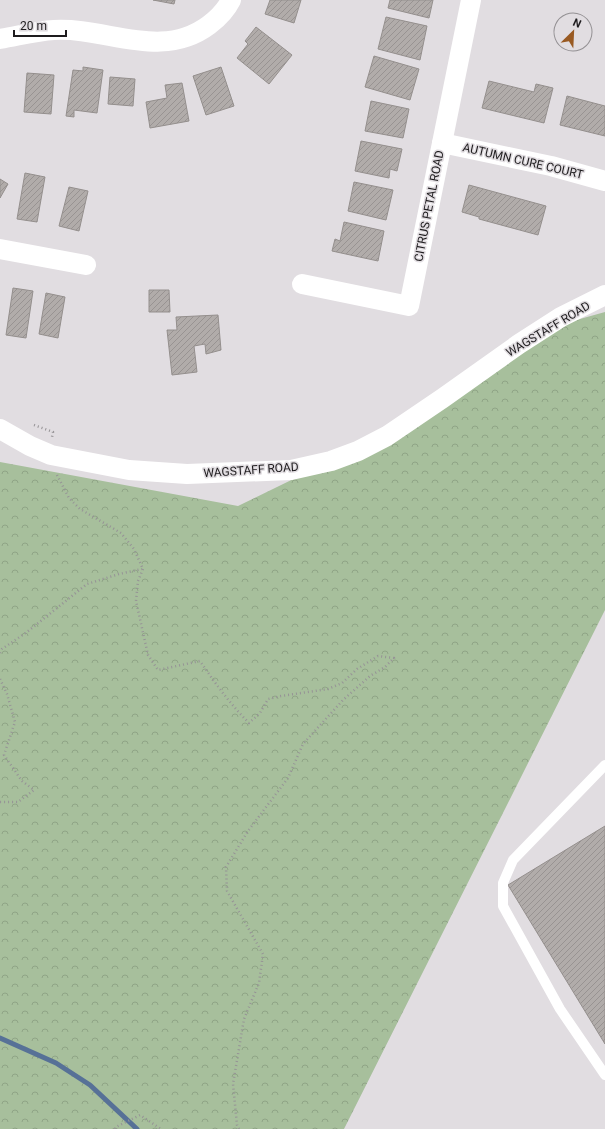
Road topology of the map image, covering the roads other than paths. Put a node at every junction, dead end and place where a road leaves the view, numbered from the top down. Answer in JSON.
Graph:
{"nodes":[{"id":1,"x":231,"y":0,"type":"edge"},
{"id":2,"x":471,"y":0,"type":"edge"},
{"id":3,"x":0,"y":39,"type":"edge"},
{"id":4,"x":442,"y":143,"type":"junction"},
{"id":5,"x":605,"y":181,"type":"edge"},
{"id":6,"x":0,"y":249,"type":"edge"},
{"id":7,"x":86,"y":265,"type":"dead end"},
{"id":8,"x":302,"y":284,"type":"dead end"},
{"id":9,"x":605,"y":295,"type":"edge"},
{"id":10,"x":0,"y":429,"type":"edge"},
{"id":11,"x":605,"y":765,"type":"edge"},
{"id":12,"x":605,"y":1075,"type":"edge"}],
"edges":[{"from":1,"to":3,"type":"street"},
{"from":2,"to":4,"type":"street","name":"CITRUS PETAL ROAD"},
{"from":4,"to":5,"type":"street","name":"AUTUMN CURE COURT"},
{"from":4,"to":8,"type":"street","name":"CITRUS PETAL ROAD"},
{"from":6,"to":7,"type":"street"},
{"from":9,"to":10,"type":"street","name":"WAGSTAFF ROAD"},
{"from":11,"to":12,"type":"lane"}]}
